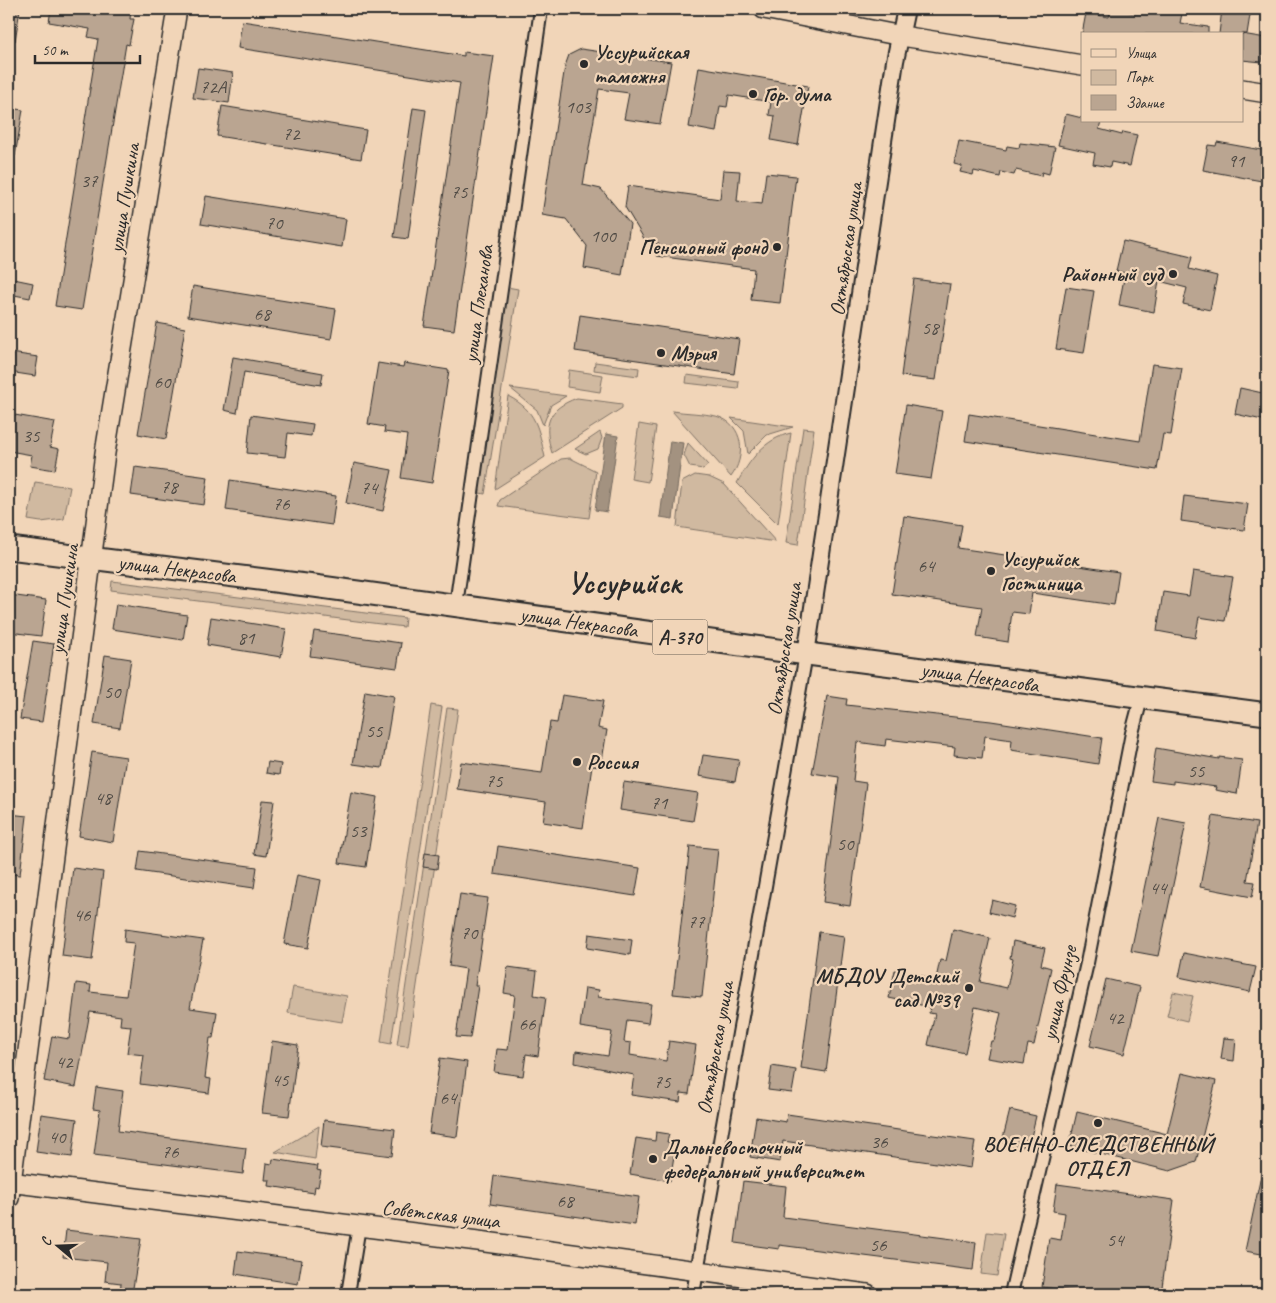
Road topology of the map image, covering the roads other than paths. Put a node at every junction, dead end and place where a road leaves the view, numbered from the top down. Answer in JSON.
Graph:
{"nodes":[{"id":1,"x":177,"y":9,"type":"edge"},
{"id":2,"x":541,"y":9,"type":"edge"},
{"id":3,"x":764,"y":9,"type":"edge"},
{"id":4,"x":906,"y":9,"type":"edge"},
{"id":5,"x":902,"y":36,"type":"junction"},
{"id":6,"x":1081,"y":64,"type":"edge"},
{"id":7,"x":1244,"y":89,"type":"edge"},
{"id":8,"x":1267,"y":93,"type":"edge"},
{"id":9,"x":9,"y":548,"type":"edge"},
{"id":10,"x":92,"y":558,"type":"junction"},
{"id":11,"x":456,"y":605,"type":"junction"},
{"id":12,"x":806,"y":654,"type":"junction"},
{"id":13,"x":1141,"y":699,"type":"junction"},
{"id":14,"x":1267,"y":714,"type":"edge"},
{"id":15,"x":10,"y":1187,"type":"edge"},
{"id":16,"x":359,"y":1226,"type":"junction"},
{"id":17,"x":697,"y":1271,"type":"junction"},
{"id":18,"x":348,"y":1294,"type":"edge"},
{"id":19,"x":693,"y":1294,"type":"edge"},
{"id":20,"x":867,"y":1294,"type":"edge"},
{"id":21,"x":1011,"y":1294,"type":"edge"}],
"edges":[{"from":1,"to":10,"type":"main road","name":"улица Пушкина"},
{"from":2,"to":11,"type":"street","name":"улица Плеханова"},
{"from":3,"to":5,"type":"main road"},
{"from":4,"to":5,"type":"street","name":"Октябрьская улица"},
{"from":5,"to":6,"type":"main road"},
{"from":5,"to":12,"type":"street","name":"Октябрьская улица"},
{"from":7,"to":8,"type":"main road"},
{"from":9,"to":10,"type":"main road","name":"улица Некрасова","number":"А-370"},
{"from":10,"to":11,"type":"main road","name":"улица Некрасова","number":"А-370"},
{"from":10,"to":15,"type":"main road","name":"улица Пушкина"},
{"from":11,"to":12,"type":"main road","name":"улица Некрасова","number":"А-370"},
{"from":12,"to":13,"type":"main road","name":"улица Некрасова","number":"А-370"},
{"from":12,"to":17,"type":"street","name":"Октябрьская улица"},
{"from":13,"to":14,"type":"main road","name":"улица Некрасова","number":"А-370"},
{"from":13,"to":21,"type":"street","name":"улица Фрунзе"},
{"from":15,"to":16,"type":"main road","name":"Советская улица"},
{"from":16,"to":17,"type":"main road","name":"Советская улица"},
{"from":16,"to":18,"type":"street"},
{"from":17,"to":19,"type":"street","name":"Октябрьская улица"},
{"from":17,"to":20,"type":"main road","name":"Советская улица"}]}
